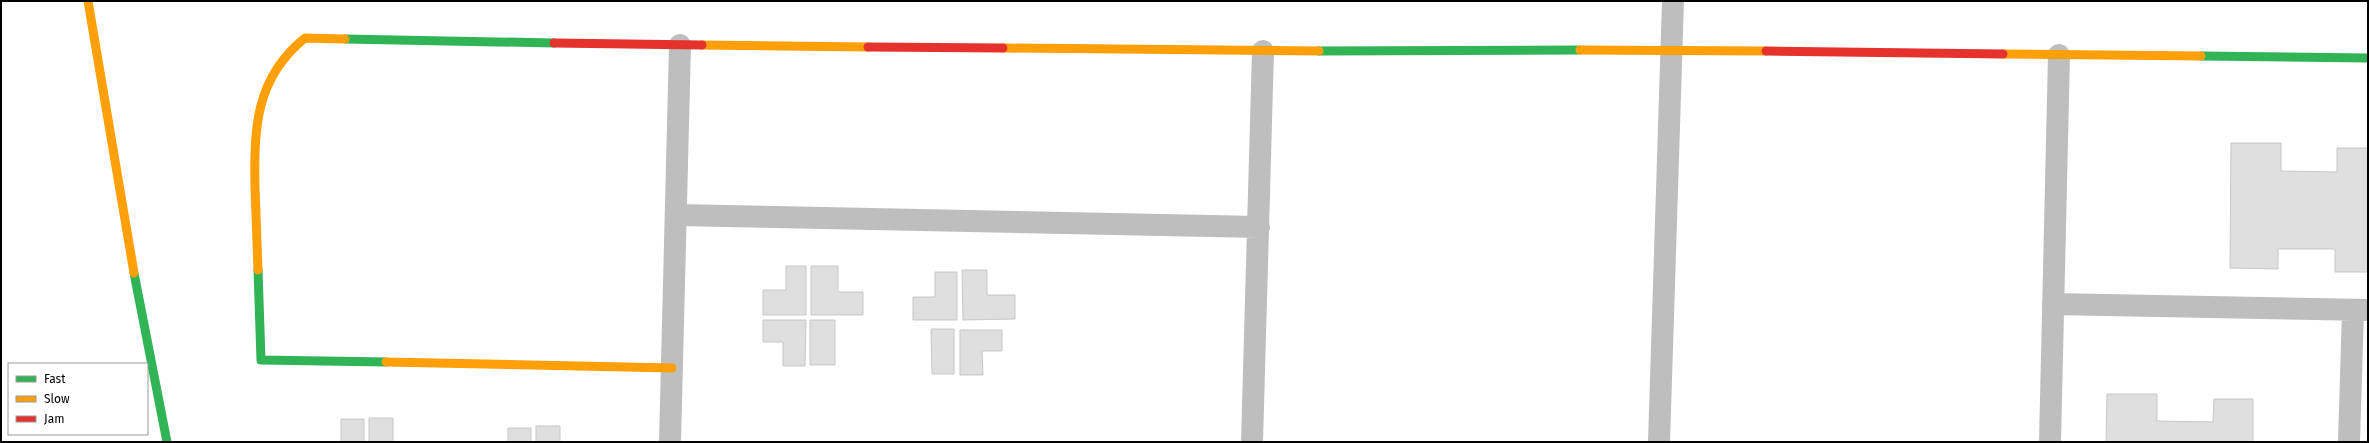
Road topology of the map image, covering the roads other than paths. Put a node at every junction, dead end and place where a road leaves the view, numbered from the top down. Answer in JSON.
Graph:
{"nodes":[{"id":1,"x":88,"y":1,"type":"edge"},
{"id":2,"x":1673,"y":1,"type":"edge"},
{"id":3,"x":680,"y":46,"type":"junction"},
{"id":4,"x":1672,"y":50,"type":"junction"},
{"id":5,"x":1263,"y":51,"type":"junction"},
{"id":6,"x":2059,"y":55,"type":"junction"},
{"id":7,"x":2368,"y":58,"type":"edge"},
{"id":8,"x":676,"y":215,"type":"junction"},
{"id":9,"x":1259,"y":227,"type":"junction"},
{"id":10,"x":2053,"y":304,"type":"junction"},
{"id":11,"x":2360,"y":310,"type":"edge"},
{"id":12,"x":672,"y":368,"type":"junction"},
{"id":13,"x":167,"y":442,"type":"edge"},
{"id":14,"x":670,"y":442,"type":"edge"},
{"id":15,"x":1252,"y":442,"type":"edge"},
{"id":16,"x":1659,"y":442,"type":"edge"},
{"id":17,"x":2050,"y":442,"type":"edge"},
{"id":18,"x":2349,"y":442,"type":"edge"}],
"edges":[{"from":1,"to":13,"type":"street"},
{"from":2,"to":4,"type":"street"},
{"from":3,"to":5,"type":"street"},
{"from":3,"to":8,"type":"street"},
{"from":3,"to":12,"type":"street"},
{"from":4,"to":5,"type":"street"},
{"from":4,"to":6,"type":"street"},
{"from":4,"to":16,"type":"street"},
{"from":5,"to":9,"type":"street"},
{"from":6,"to":7,"type":"street"},
{"from":6,"to":10,"type":"street"},
{"from":8,"to":9,"type":"street"},
{"from":8,"to":12,"type":"street"},
{"from":9,"to":15,"type":"street"},
{"from":10,"to":11,"type":"street"},
{"from":10,"to":17,"type":"street"},
{"from":11,"to":18,"type":"street"},
{"from":12,"to":14,"type":"street"}]}
